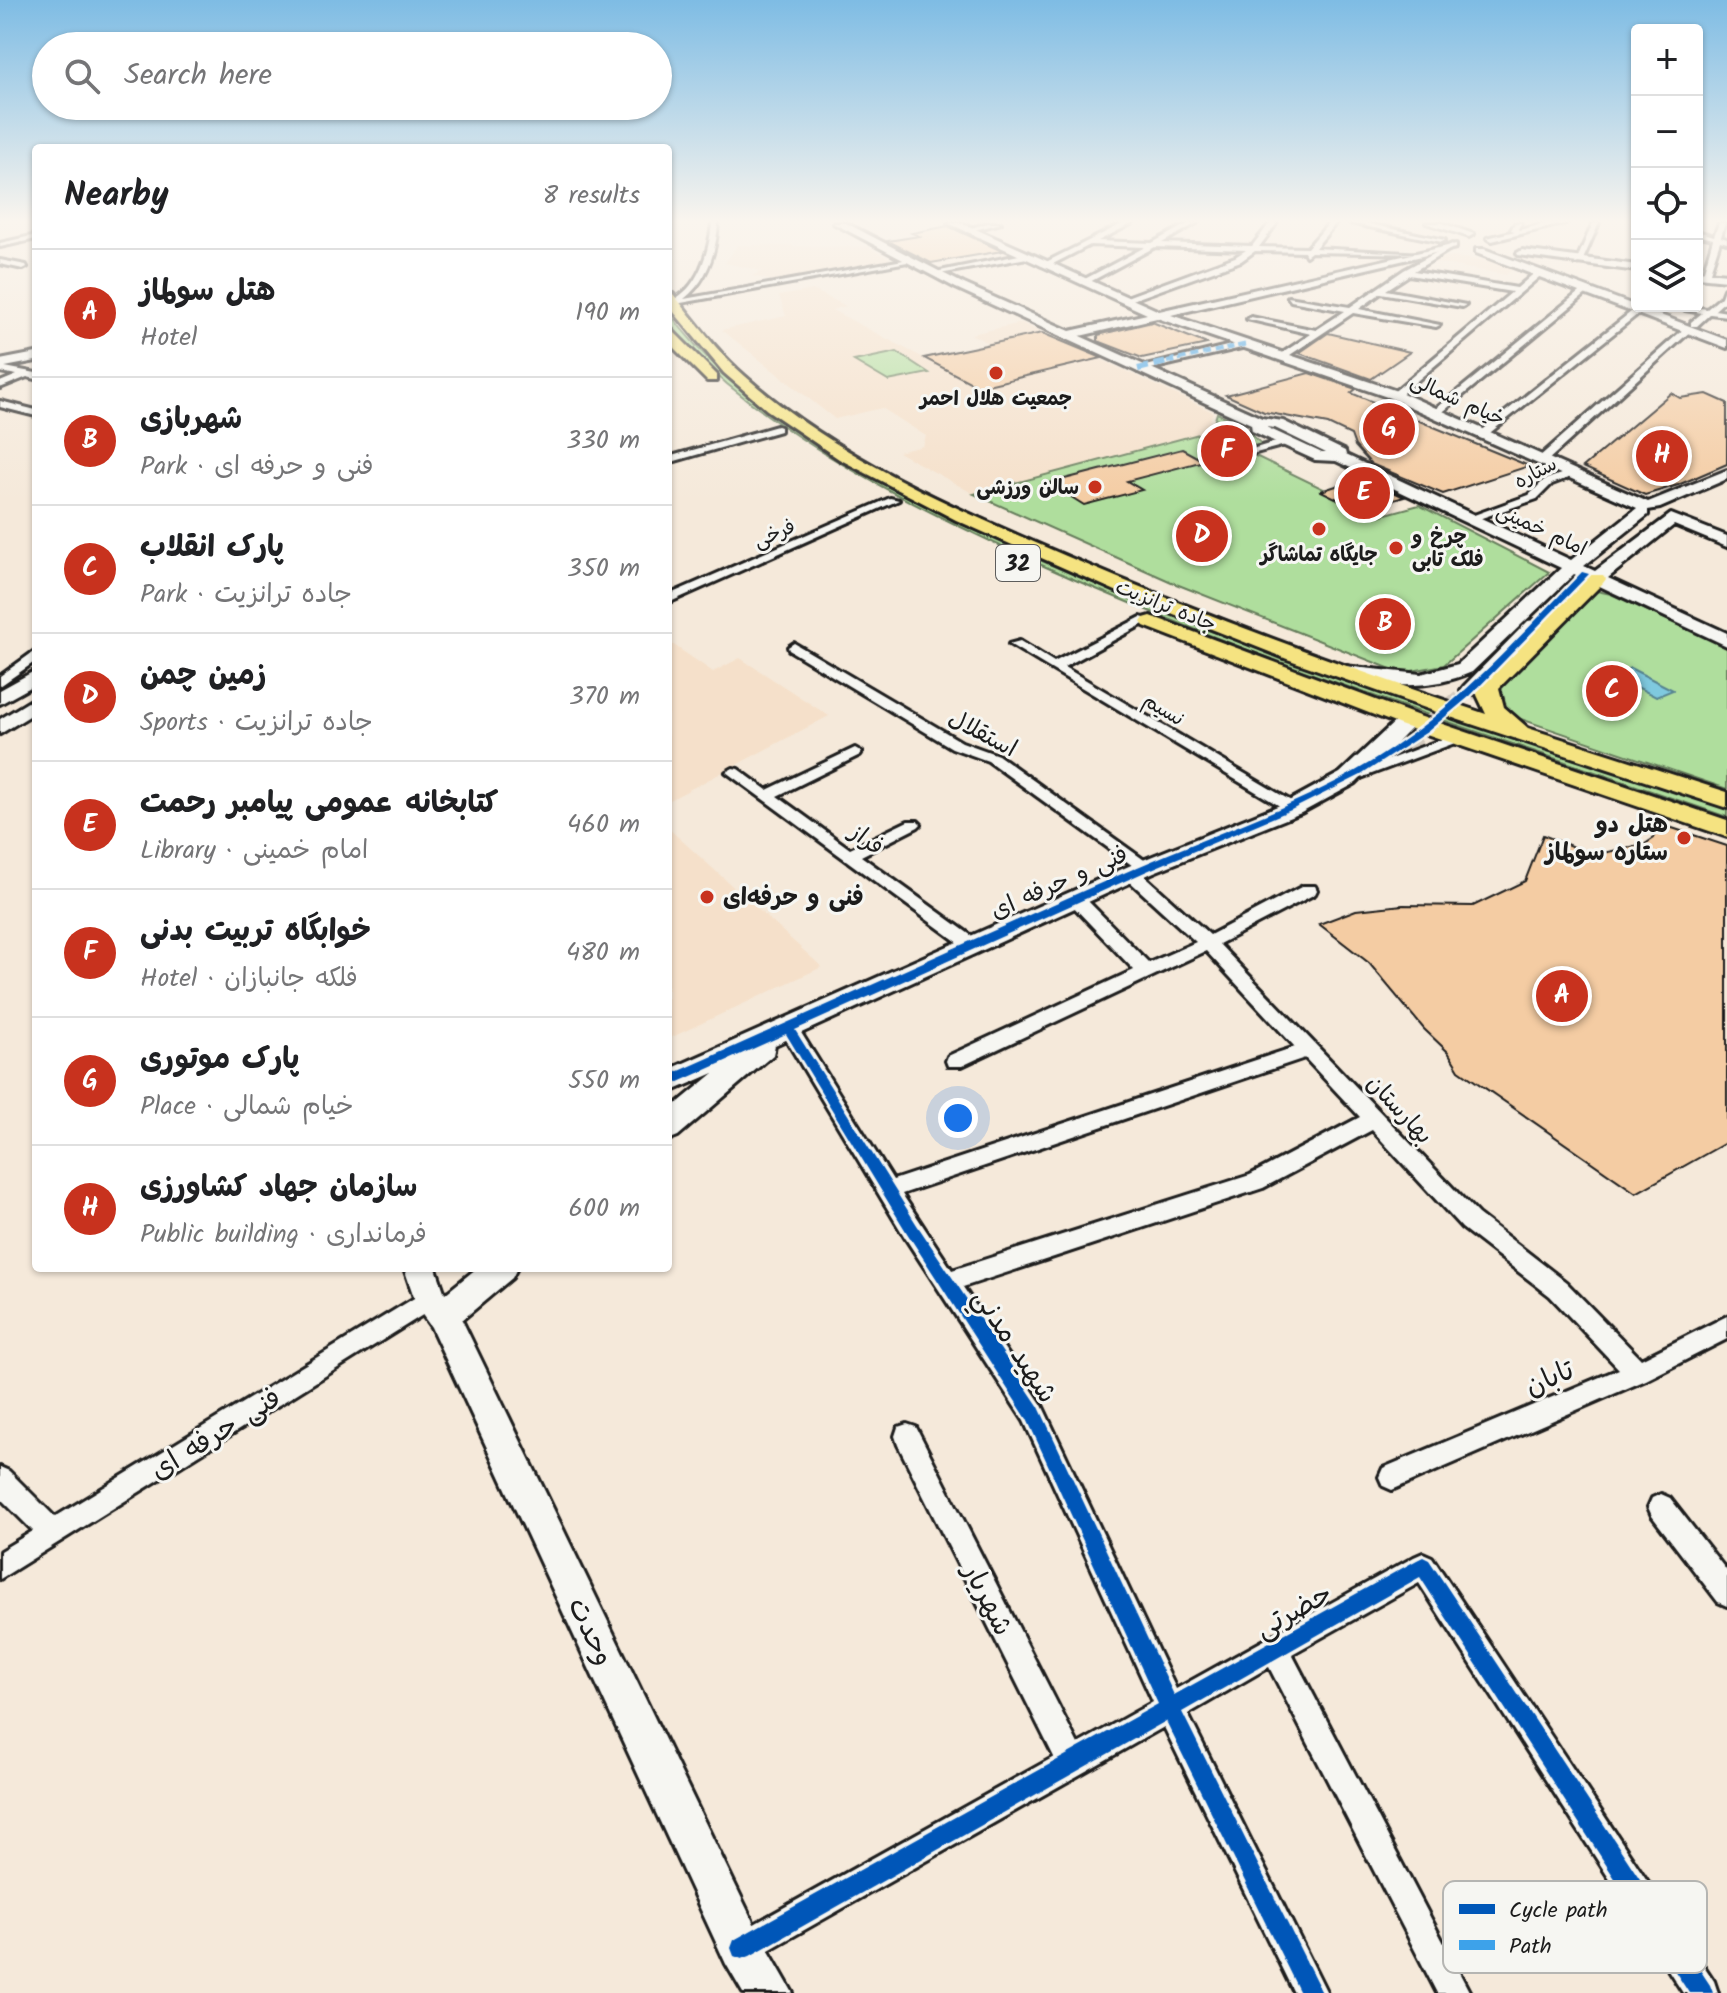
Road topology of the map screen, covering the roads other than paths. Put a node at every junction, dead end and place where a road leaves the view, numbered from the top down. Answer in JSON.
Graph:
{"nodes":[{"id":1,"x":684,"y":316,"type":"edge"},
{"id":2,"x":1024,"y":316,"type":"edge"},
{"id":3,"x":1155,"y":316,"type":"edge"},
{"id":4,"x":1162,"y":316,"type":"edge"},
{"id":5,"x":1343,"y":316,"type":"edge"},
{"id":6,"x":1386,"y":316,"type":"edge"},
{"id":7,"x":1488,"y":316,"type":"edge"},
{"id":8,"x":1555,"y":316,"type":"edge"},
{"id":9,"x":1629,"y":316,"type":"edge"},
{"id":10,"x":1667,"y":316,"type":"edge"},
{"id":11,"x":1703,"y":316,"type":"edge"},
{"id":12,"x":1251,"y":319,"type":"dead end"},
{"id":13,"x":1436,"y":325,"type":"dead end"},
{"id":14,"x":1692,"y":326,"type":"junction"},
{"id":15,"x":1318,"y":333,"type":"junction"},
{"id":16,"x":1066,"y":336,"type":"junction"},
{"id":17,"x":1727,"y":336,"type":"edge"},
{"id":18,"x":672,"y":339,"type":"edge"},
{"id":19,"x":1247,"y":344,"type":"junction"},
{"id":20,"x":1727,"y":344,"type":"edge"},
{"id":21,"x":1284,"y":356,"type":"junction"},
{"id":22,"x":32,"y":358,"type":"edge"},
{"id":23,"x":0,"y":366,"type":"edge"},
{"id":24,"x":1138,"y":369,"type":"junction"},
{"id":25,"x":32,"y":375,"type":"edge"},
{"id":26,"x":0,"y":385,"type":"edge"},
{"id":27,"x":1395,"y":395,"type":"junction"},
{"id":28,"x":0,"y":404,"type":"edge"},
{"id":29,"x":32,"y":412,"type":"edge"},
{"id":30,"x":1436,"y":413,"type":"junction"},
{"id":31,"x":1259,"y":422,"type":"junction"},
{"id":32,"x":777,"y":429,"type":"junction"},
{"id":33,"x":1483,"y":434,"type":"junction"},
{"id":34,"x":1286,"y":442,"type":"junction"},
{"id":35,"x":1338,"y":457,"type":"junction"},
{"id":36,"x":1226,"y":458,"type":"dead end"},
{"id":37,"x":672,"y":459,"type":"edge"},
{"id":38,"x":1542,"y":460,"type":"junction"},
{"id":39,"x":1572,"y":473,"type":"junction"},
{"id":40,"x":1727,"y":474,"type":"edge"},
{"id":41,"x":1703,"y":485,"type":"junction"},
{"id":42,"x":1727,"y":493,"type":"edge"},
{"id":43,"x":894,"y":500,"type":"junction"},
{"id":44,"x":1647,"y":508,"type":"junction"},
{"id":45,"x":1678,"y":516,"type":"junction"},
{"id":46,"x":1469,"y":519,"type":"junction"},
{"id":47,"x":1724,"y":538,"type":"edge"},
{"id":48,"x":1034,"y":571,"type":"dead end"},
{"id":49,"x":1584,"y":573,"type":"junction"},
{"id":50,"x":672,"y":597,"type":"edge"},
{"id":51,"x":1117,"y":607,"type":"dead end"},
{"id":52,"x":1145,"y":620,"type":"junction"},
{"id":53,"x":1727,"y":640,"type":"edge"},
{"id":54,"x":1015,"y":644,"type":"dead end"},
{"id":55,"x":794,"y":647,"type":"dead end"},
{"id":56,"x":32,"y":658,"type":"edge"},
{"id":57,"x":1054,"y":667,"type":"junction"},
{"id":58,"x":1343,"y":672,"type":"junction"},
{"id":59,"x":32,"y":678,"type":"edge"},
{"id":60,"x":3,"y":690,"type":"edge"},
{"id":61,"x":1471,"y":690,"type":"tunnel mouth"},
{"id":62,"x":32,"y":706,"type":"edge"},
{"id":63,"x":1408,"y":720,"type":"junction"},
{"id":64,"x":0,"y":728,"type":"edge"},
{"id":65,"x":1458,"y":737,"type":"junction"},
{"id":66,"x":1548,"y":742,"type":"junction"},
{"id":67,"x":855,"y":752,"type":"dead end"},
{"id":68,"x":733,"y":772,"type":"dead end"},
{"id":69,"x":1348,"y":778,"type":"junction"},
{"id":70,"x":766,"y":796,"type":"junction"},
{"id":71,"x":1727,"y":800,"type":"edge"},
{"id":72,"x":1293,"y":808,"type":"junction"},
{"id":73,"x":913,"y":824,"type":"dead end"},
{"id":74,"x":1727,"y":829,"type":"edge"},
{"id":75,"x":849,"y":856,"type":"junction"},
{"id":76,"x":1139,"y":870,"type":"junction"},
{"id":77,"x":1309,"y":890,"type":"dead end"},
{"id":78,"x":1076,"y":899,"type":"junction"},
{"id":79,"x":1208,"y":943,"type":"junction"},
{"id":80,"x":973,"y":945,"type":"junction"},
{"id":81,"x":1147,"y":972,"type":"junction"},
{"id":82,"x":788,"y":1028,"type":"junction"},
{"id":83,"x":1308,"y":1050,"type":"junction"},
{"id":84,"x":955,"y":1061,"type":"dead end"},
{"id":85,"x":672,"y":1080,"type":"edge"},
{"id":86,"x":1374,"y":1119,"type":"junction"},
{"id":87,"x":672,"y":1125,"type":"edge"},
{"id":88,"x":888,"y":1190,"type":"junction"},
{"id":89,"x":491,"y":1272,"type":"edge"},
{"id":90,"x":947,"y":1282,"type":"junction"},
{"id":91,"x":431,"y":1295,"type":"edge"},
{"id":92,"x":1727,"y":1327,"type":"edge"},
{"id":93,"x":1638,"y":1372,"type":"junction"},
{"id":94,"x":907,"y":1436,"type":"dead end"},
{"id":95,"x":1392,"y":1477,"type":"dead end"},
{"id":96,"x":0,"y":1480,"type":"edge"},
{"id":97,"x":1661,"y":1507,"type":"dead end"},
{"id":98,"x":53,"y":1533,"type":"junction"},
{"id":99,"x":0,"y":1566,"type":"edge"},
{"id":100,"x":1727,"y":1593,"type":"edge"},
{"id":101,"x":1274,"y":1648,"type":"junction"},
{"id":102,"x":1169,"y":1706,"type":"junction"},
{"id":103,"x":1071,"y":1761,"type":"junction"},
{"id":104,"x":1629,"y":1881,"type":"edge"},
{"id":105,"x":742,"y":1948,"type":"junction"},
{"id":106,"x":1443,"y":1972,"type":"edge"},
{"id":107,"x":1444,"y":1973,"type":"edge"},
{"id":108,"x":1689,"y":1973,"type":"edge"},
{"id":109,"x":769,"y":1993,"type":"edge"},
{"id":110,"x":1311,"y":1993,"type":"edge"},
{"id":111,"x":1454,"y":1993,"type":"edge"},
{"id":112,"x":1702,"y":1993,"type":"edge"}],
"edges":[{"from":1,"to":58,"type":"main road","name":"جاده ترانزیت","number":"32"},
{"from":2,"to":16,"type":"street"},
{"from":3,"to":16,"type":"street"},
{"from":4,"to":19,"type":"street","name":"خیام شمالی"},
{"from":5,"to":15,"type":"street"},
{"from":6,"to":13,"type":"street"},
{"from":7,"to":27,"type":"street"},
{"from":8,"to":30,"type":"street"},
{"from":9,"to":33,"type":"street"},
{"from":10,"to":14,"type":"street"},
{"from":11,"to":14,"type":"street"},
{"from":12,"to":15,"type":"street"},
{"from":14,"to":17,"type":"street"},
{"from":14,"to":20,"type":"street"},
{"from":14,"to":38,"type":"street"},
{"from":15,"to":21,"type":"street"},
{"from":16,"to":24,"type":"street"},
{"from":18,"to":32,"type":"main road","number":"32"},
{"from":19,"to":21,"type":"street","name":"خیام شمالی"},
{"from":19,"to":24,"type":"street"},
{"from":21,"to":27,"type":"street","name":"خیام شمالی"},
{"from":22,"to":23,"type":"street"},
{"from":23,"to":25,"type":"street"},
{"from":24,"to":31,"type":"street"},
{"from":25,"to":26,"type":"street"},
{"from":27,"to":30,"type":"street","name":"خیام شمالی"},
{"from":28,"to":29,"type":"street"},
{"from":30,"to":33,"type":"street","name":"خیام شمالی"},
{"from":31,"to":34,"type":"street"},
{"from":31,"to":35,"type":"street"},
{"from":32,"to":37,"type":"street"},
{"from":32,"to":43,"type":"main road","number":"32"},
{"from":33,"to":38,"type":"street","name":"خیام شمالی"},
{"from":34,"to":35,"type":"street"},
{"from":34,"to":36,"type":"street"},
{"from":35,"to":46,"type":"street","name":"امام خمینی"},
{"from":38,"to":39,"type":"street","name":"خیام شمالی"},
{"from":39,"to":44,"type":"street","name":"خیام شمالی"},
{"from":39,"to":46,"type":"street","name":"ستاره"},
{"from":40,"to":41,"type":"street"},
{"from":41,"to":42,"type":"street"},
{"from":41,"to":44,"type":"street"},
{"from":43,"to":48,"type":"main road","number":"32"},
{"from":43,"to":50,"type":"street","name":"فرخی"},
{"from":44,"to":45,"type":"street","name":"خیام شمالی"},
{"from":44,"to":49,"type":"street"},
{"from":45,"to":47,"type":"street"},
{"from":45,"to":49,"type":"street"},
{"from":46,"to":49,"type":"street","name":"امام خمینی"},
{"from":49,"to":53,"type":"street","name":"امام خمینی"},
{"from":49,"to":58,"type":"street"},
{"from":49,"to":61,"type":"street"},
{"from":49,"to":66,"type":"main road"},
{"from":51,"to":52,"type":"main road","name":"جاده ترانزیت"},
{"from":52,"to":57,"type":"street"},
{"from":52,"to":63,"type":"main road","name":"جاده ترانزیت"},
{"from":54,"to":57,"type":"street","name":"نسيم"},
{"from":55,"to":76,"type":"street","name":"استقلال"},
{"from":56,"to":60,"type":"street"},
{"from":57,"to":72,"type":"street","name":"نسيم"},
{"from":58,"to":66,"type":"main road","name":"جاده ترانزیت","number":"32"},
{"from":59,"to":60,"type":"street"},
{"from":62,"to":64,"type":"street"},
{"from":63,"to":65,"type":"main road","name":"جاده ترانزیت"},
{"from":63,"to":69,"type":"street"},
{"from":65,"to":69,"type":"street"},
{"from":65,"to":74,"type":"main road","name":"جاده ترانزیت"},
{"from":66,"to":71,"type":"main road","name":"جاده ترانزیت","number":"32"},
{"from":67,"to":70,"type":"street"},
{"from":68,"to":70,"type":"street","name":"فراز"},
{"from":69,"to":72,"type":"street","name":"فنی و حرفه ای"},
{"from":70,"to":75,"type":"street","name":"فراز"},
{"from":72,"to":76,"type":"street","name":"فنی و حرفه ای"},
{"from":73,"to":75,"type":"street"},
{"from":75,"to":80,"type":"street","name":"فراز"},
{"from":76,"to":78,"type":"street","name":"فنی و حرفه ای"},
{"from":76,"to":79,"type":"street","name":"بهارستان"},
{"from":77,"to":79,"type":"street"},
{"from":78,"to":80,"type":"street","name":"فنی و حرفه ای"},
{"from":78,"to":81,"type":"street"},
{"from":79,"to":81,"type":"street"},
{"from":79,"to":83,"type":"street","name":"بهارستان"},
{"from":80,"to":82,"type":"street","name":"فنی و حرفه ای"},
{"from":81,"to":84,"type":"street"},
{"from":82,"to":85,"type":"street"},
{"from":82,"to":87,"type":"street"},
{"from":82,"to":88,"type":"street","name":"شهيد مدني"},
{"from":83,"to":86,"type":"street","name":"بهارستان"},
{"from":83,"to":88,"type":"street"},
{"from":86,"to":90,"type":"street"},
{"from":86,"to":93,"type":"street","name":"بهارستان"},
{"from":88,"to":90,"type":"street","name":"شهيد مدني"},
{"from":89,"to":91,"type":"street","name":"فنی حرفه ای"},
{"from":90,"to":102,"type":"street","name":"شهيد مدني"},
{"from":91,"to":98,"type":"street","name":"فنی حرفه ای"},
{"from":91,"to":105,"type":"street","name":"وحدت"},
{"from":92,"to":93,"type":"street","name":"تابان"},
{"from":93,"to":95,"type":"street","name":"تابان"},
{"from":94,"to":103,"type":"street","name":"شهریار"},
{"from":96,"to":98,"type":"street"},
{"from":97,"to":100,"type":"street"},
{"from":98,"to":99,"type":"street","name":"فنی حرفه ای"},
{"from":101,"to":102,"type":"street","name":"حضرتی"},
{"from":101,"to":104,"type":"street","name":"حضرتی"},
{"from":101,"to":106,"type":"street"},
{"from":102,"to":103,"type":"street","name":"حضرتی"},
{"from":102,"to":110,"type":"street","name":"شهيد مدني"},
{"from":103,"to":105,"type":"street","name":"حضرتی"},
{"from":105,"to":109,"type":"street","name":"وحدت"},
{"from":107,"to":111,"type":"street"},
{"from":108,"to":112,"type":"street","name":"حضرتی"}]}
